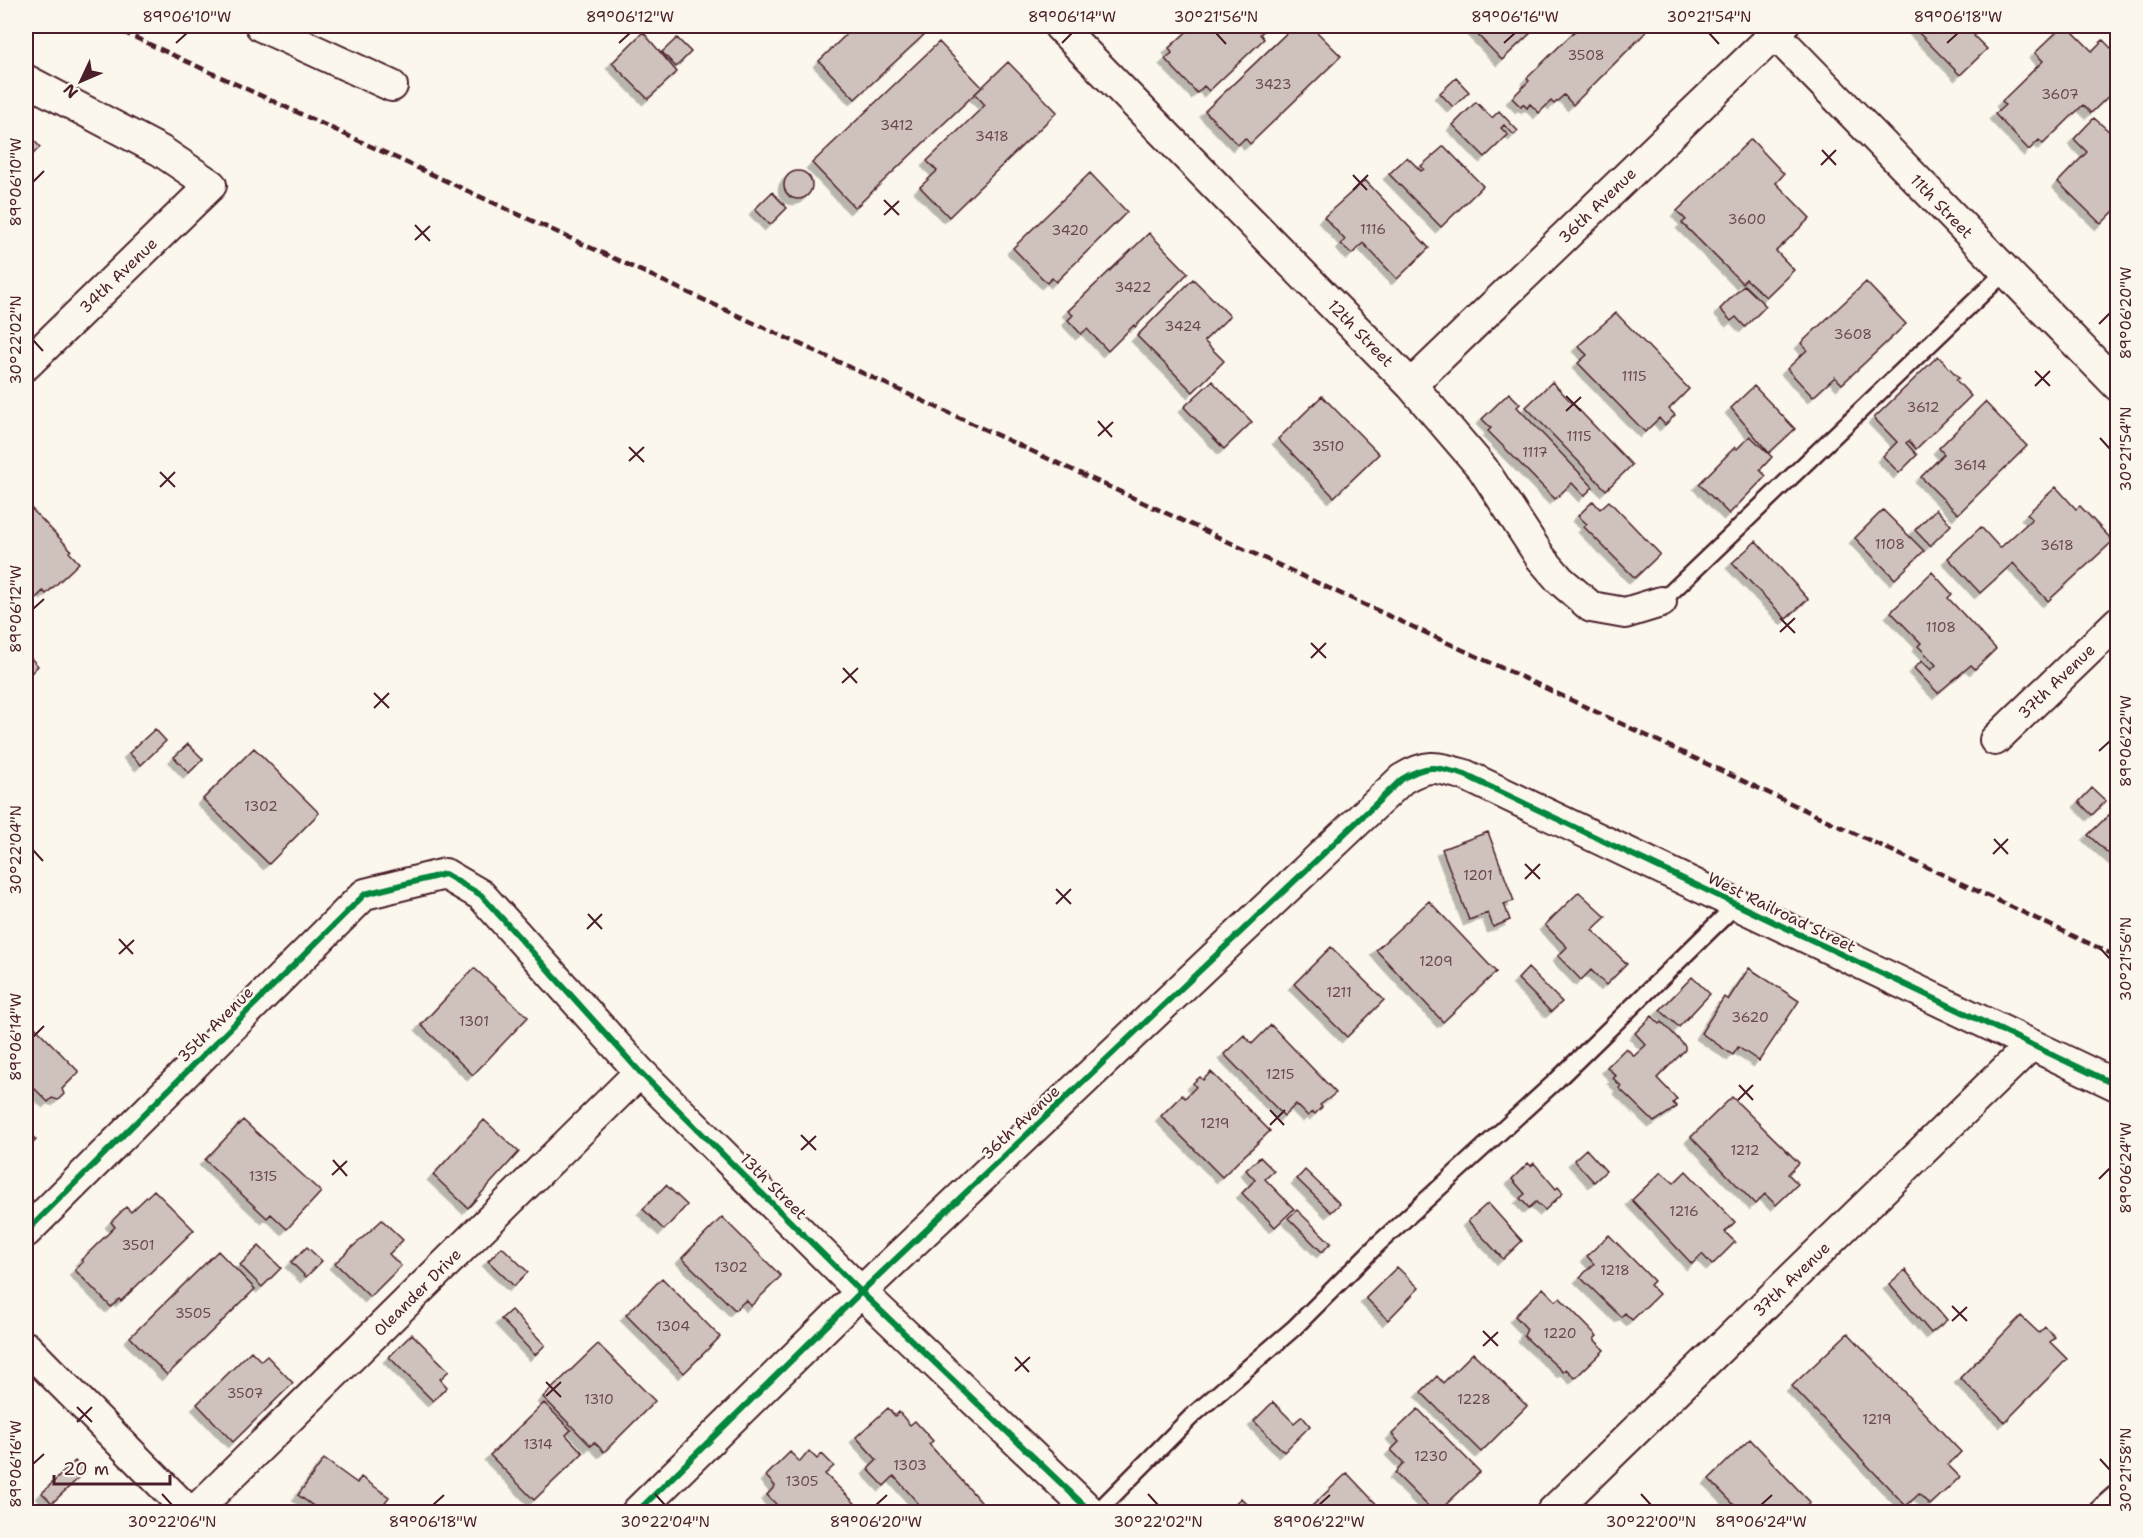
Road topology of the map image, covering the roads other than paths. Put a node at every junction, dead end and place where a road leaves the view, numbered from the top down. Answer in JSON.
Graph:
{"nodes":[{"id":1,"x":261,"y":26,"type":"edge"},
{"id":2,"x":1059,"y":26,"type":"edge"},
{"id":3,"x":1775,"y":28,"type":"edge"},
{"id":4,"x":26,"y":80,"type":"edge"},
{"id":5,"x":392,"y":86,"type":"dead end"},
{"id":6,"x":2006,"y":271,"type":"junction"},
{"id":7,"x":26,"y":365,"type":"edge"},
{"id":8,"x":1411,"y":385,"type":"junction"},
{"id":9,"x":2118,"y":386,"type":"edge"},
{"id":10,"x":1661,"y":602,"type":"joint"},
{"id":11,"x":2118,"y":622,"type":"edge"},
{"id":12,"x":1995,"y":740,"type":"dead end"},
{"id":13,"x":1433,"y":766,"type":"joint"},
{"id":14,"x":445,"y":874,"type":"joint"},
{"id":15,"x":1736,"y":905,"type":"junction"},
{"id":16,"x":2030,"y":1046,"type":"junction"},
{"id":17,"x":640,"y":1072,"type":"junction"},
{"id":18,"x":2118,"y":1086,"type":"edge"},
{"id":19,"x":26,"y":1232,"type":"edge"},
{"id":20,"x":861,"y":1292,"type":"junction"},
{"id":21,"x":26,"y":1347,"type":"edge"},
{"id":22,"x":2118,"y":1503,"type":"edge"},
{"id":23,"x":189,"y":1512,"type":"edge"},
{"id":24,"x":194,"y":1512,"type":"edge"},
{"id":25,"x":637,"y":1512,"type":"edge"},
{"id":26,"x":1091,"y":1512,"type":"edge"},
{"id":27,"x":1097,"y":1512,"type":"edge"},
{"id":28,"x":1552,"y":1512,"type":"edge"},
{"id":29,"x":2108,"y":1512,"type":"edge"}],
"edges":[{"from":1,"to":5,"type":"street"},
{"from":2,"to":8,"type":"street","name":"12th Street"},
{"from":3,"to":6,"type":"street","name":"11th Street"},
{"from":3,"to":8,"type":"street","name":"36th Avenue"},
{"from":4,"to":7,"type":"street","name":"34th Avenue"},
{"from":6,"to":9,"type":"street","name":"11th Street"},
{"from":6,"to":10,"type":"lane"},
{"from":8,"to":10,"type":"street","name":"12th Street"},
{"from":11,"to":12,"type":"street","name":"37th Avenue"},
{"from":13,"to":15,"type":"street","name":"West Railroad Street"},
{"from":13,"to":20,"type":"street","name":"36th Avenue"},
{"from":14,"to":17,"type":"street","name":"13th Street"},
{"from":14,"to":19,"type":"street","name":"35th Avenue"},
{"from":15,"to":16,"type":"street","name":"West Railroad Street"},
{"from":15,"to":27,"type":"lane"},
{"from":16,"to":18,"type":"street","name":"West Railroad Street"},
{"from":16,"to":28,"type":"street","name":"37th Avenue"},
{"from":17,"to":20,"type":"street","name":"13th Street"},
{"from":17,"to":24,"type":"street","name":"Oleander Drive"},
{"from":20,"to":25,"type":"street","name":"36th Avenue"},
{"from":20,"to":26,"type":"street","name":"13th Street"},
{"from":21,"to":23,"type":"street"},
{"from":22,"to":29,"type":"street"}]}
